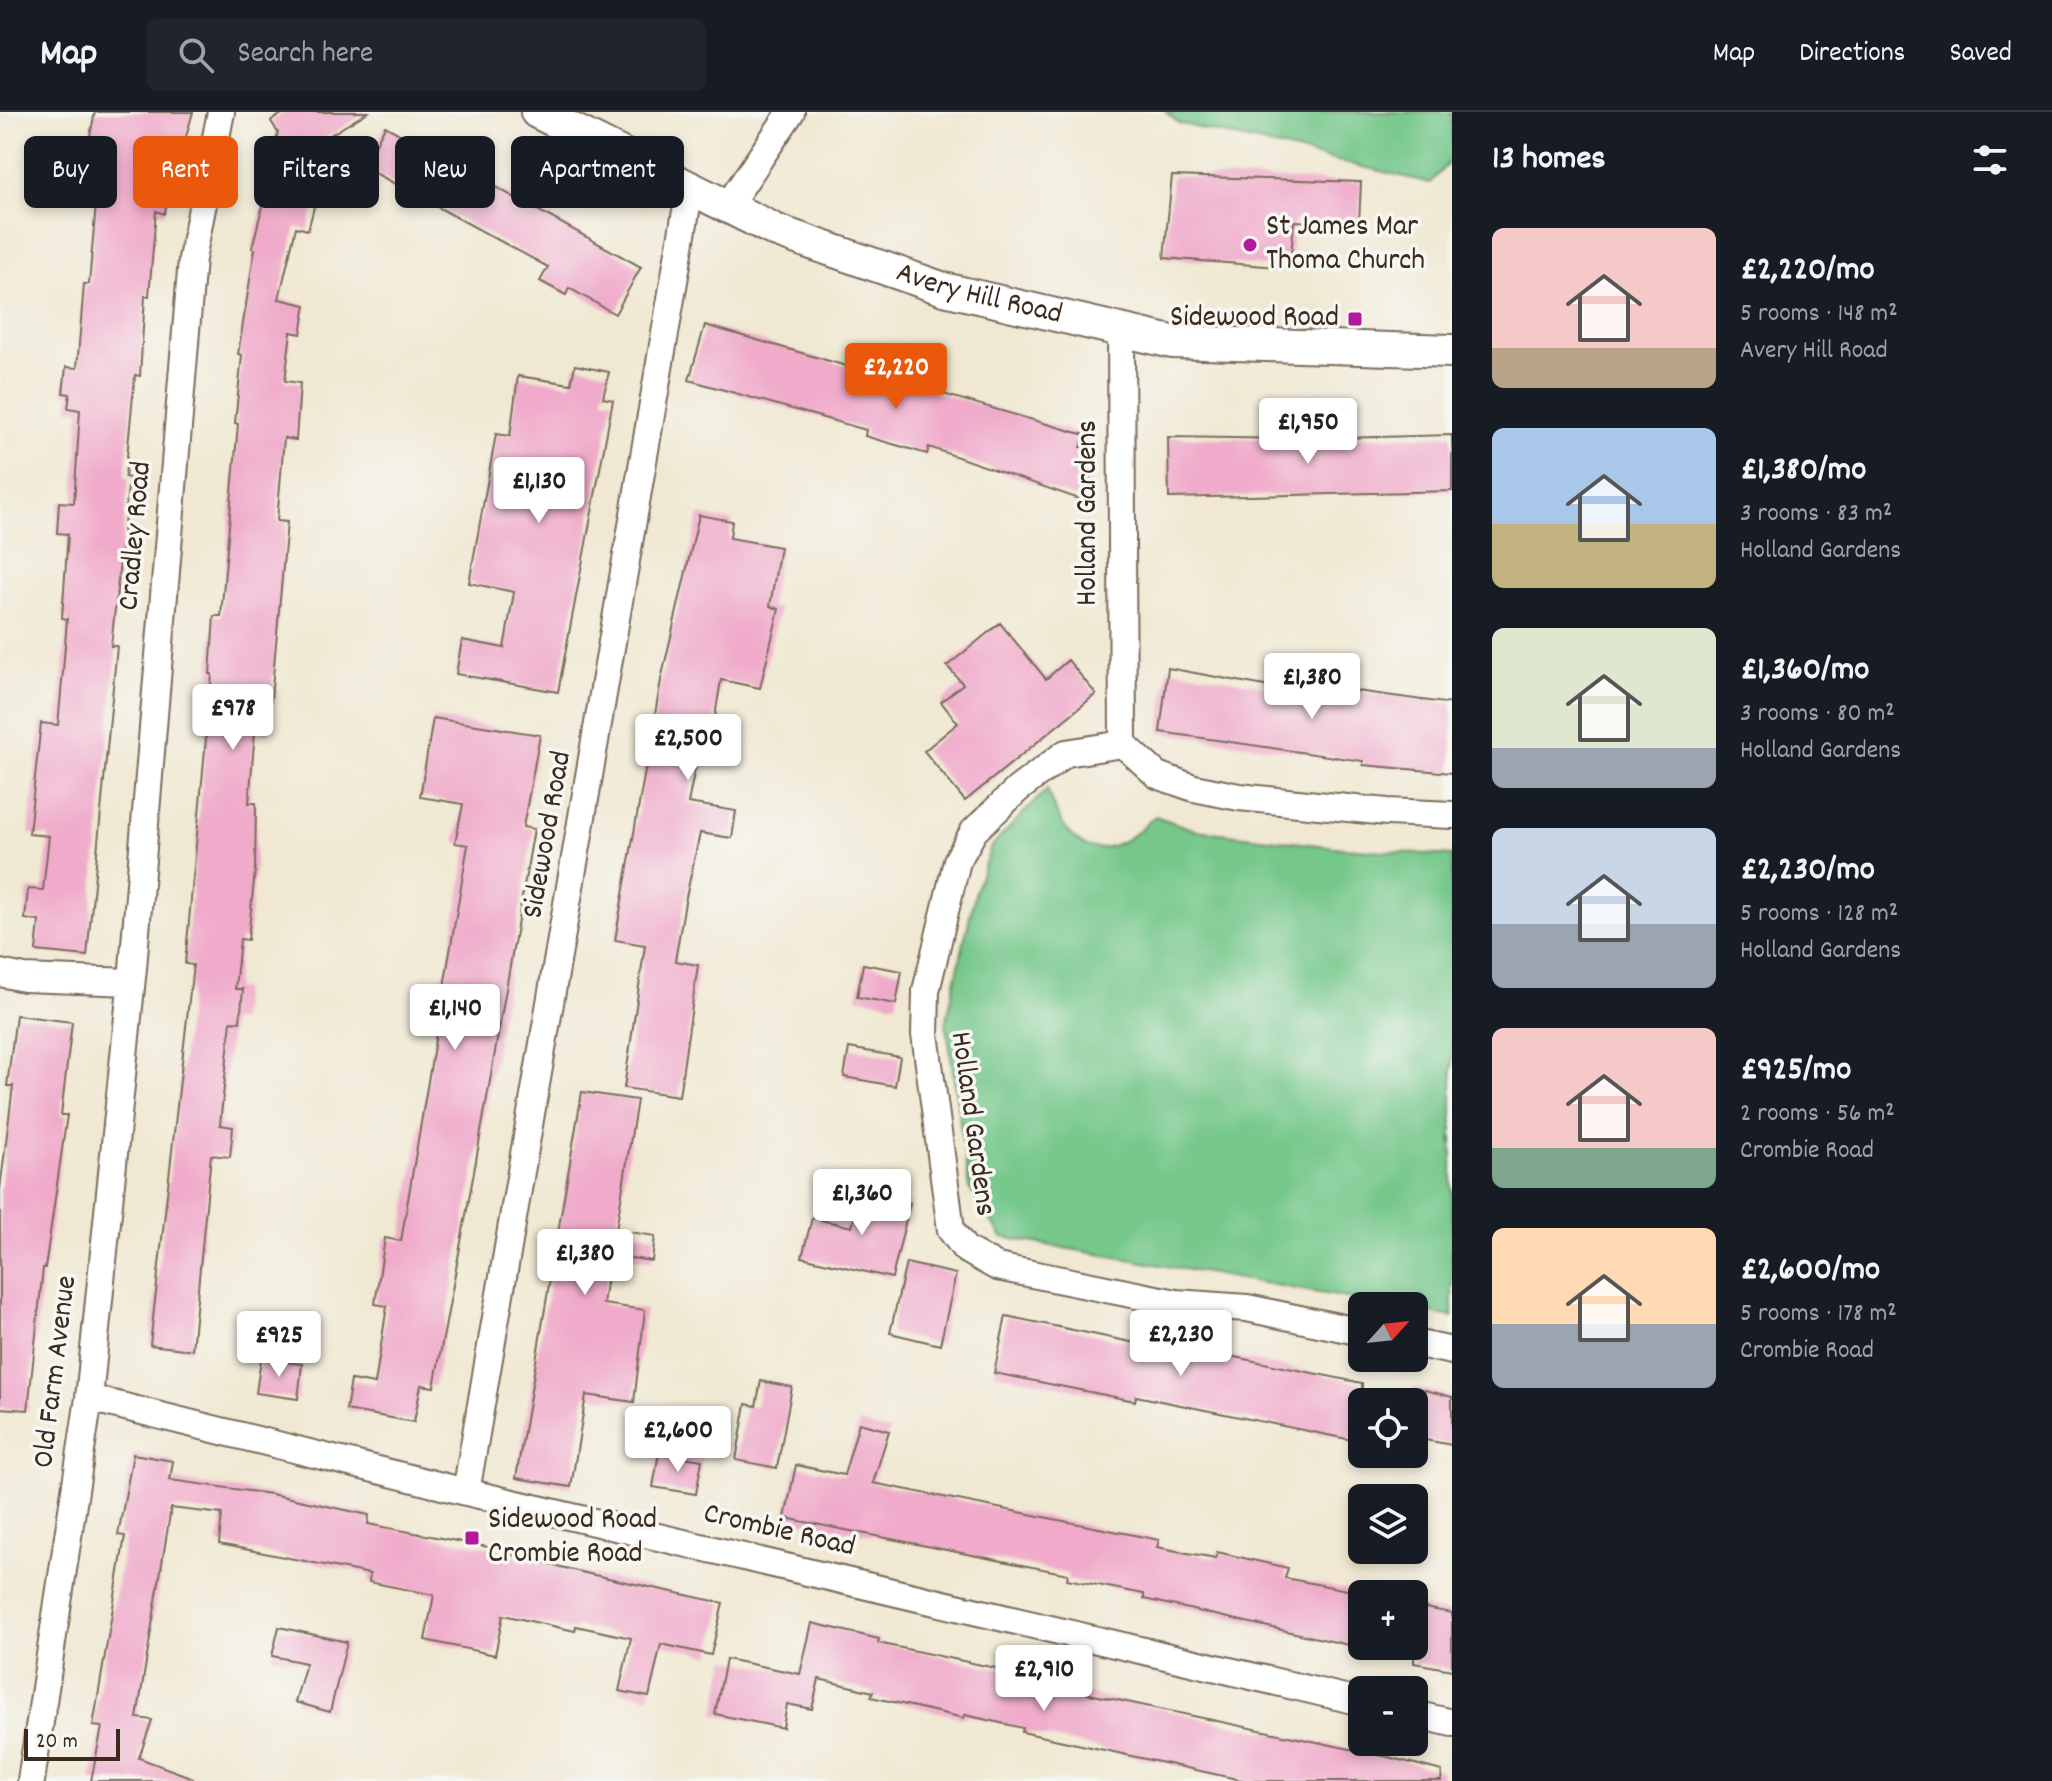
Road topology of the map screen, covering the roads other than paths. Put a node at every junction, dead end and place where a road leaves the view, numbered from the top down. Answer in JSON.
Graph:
{"nodes":[{"id":1,"x":221,"y":112,"type":"edge"},
{"id":2,"x":537,"y":112,"type":"edge"},
{"id":3,"x":791,"y":112,"type":"edge"},
{"id":4,"x":690,"y":188,"type":"junction"},
{"id":5,"x":727,"y":207,"type":"junction"},
{"id":6,"x":1121,"y":330,"type":"junction"},
{"id":7,"x":1452,"y":351,"type":"edge"},
{"id":8,"x":1123,"y":744,"type":"junction"},
{"id":9,"x":1452,"y":815,"type":"edge"},
{"id":10,"x":0,"y":973,"type":"edge"},
{"id":11,"x":132,"y":975,"type":"junction"},
{"id":12,"x":1348,"y":1329,"type":"edge"},
{"id":13,"x":1428,"y":1346,"type":"edge"},
{"id":14,"x":1452,"y":1351,"type":"edge"},
{"id":15,"x":89,"y":1398,"type":"junction"},
{"id":16,"x":466,"y":1492,"type":"junction"},
{"id":17,"x":1348,"y":1699,"type":"edge"},
{"id":18,"x":1428,"y":1717,"type":"edge"},
{"id":19,"x":1452,"y":1723,"type":"edge"},
{"id":20,"x":31,"y":1781,"type":"edge"}],
"edges":[{"from":1,"to":11,"type":"street","name":"Cradley Road"},
{"from":2,"to":4,"type":"street","name":"Avery Hill Road"},
{"from":3,"to":5,"type":"street"},
{"from":4,"to":5,"type":"street","name":"Avery Hill Road"},
{"from":4,"to":16,"type":"street","name":"Sidewood Road"},
{"from":5,"to":6,"type":"street","name":"Avery Hill Road"},
{"from":6,"to":7,"type":"street","name":"Avery Hill Road"},
{"from":6,"to":8,"type":"street","name":"Holland Gardens"},
{"from":8,"to":9,"type":"street"},
{"from":8,"to":12,"type":"street","name":"Holland Gardens"},
{"from":10,"to":11,"type":"street"},
{"from":11,"to":15,"type":"street","name":"Old Farm Avenue"},
{"from":13,"to":14,"type":"street"},
{"from":15,"to":16,"type":"street","name":"Crombie Road"},
{"from":15,"to":20,"type":"street","name":"Old Farm Avenue"},
{"from":16,"to":17,"type":"street","name":"Crombie Road"},
{"from":18,"to":19,"type":"street"}]}
